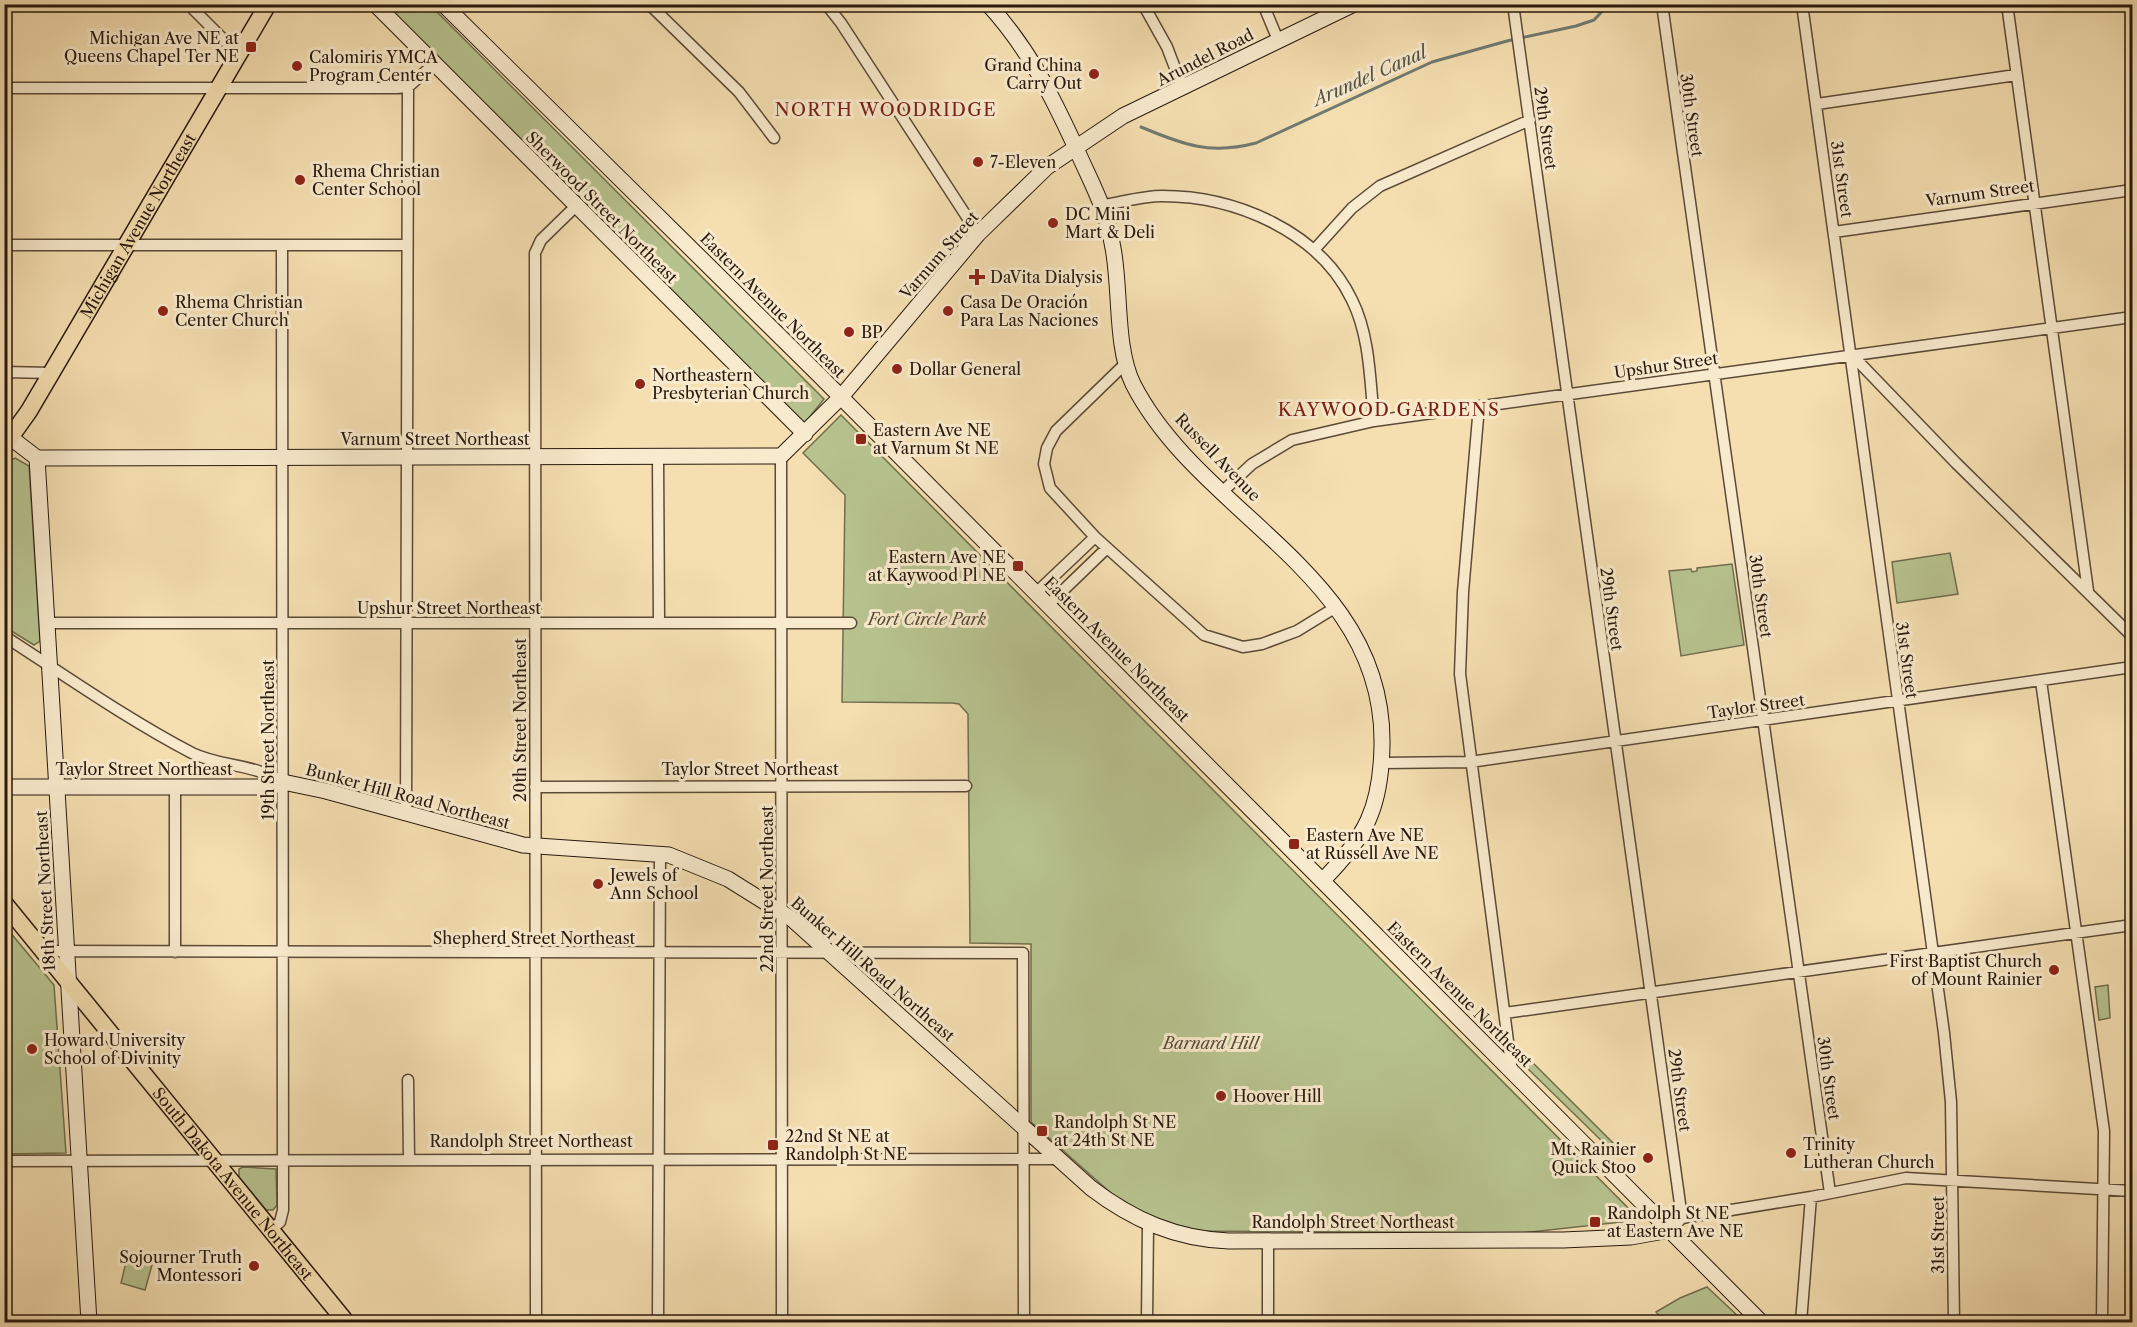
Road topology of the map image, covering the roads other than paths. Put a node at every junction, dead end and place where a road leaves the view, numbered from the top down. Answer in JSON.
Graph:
{"nodes":[{"id":1,"x":188,"y":4,"type":"edge"},
{"id":2,"x":268,"y":4,"type":"edge"},
{"id":3,"x":375,"y":4,"type":"edge"},
{"id":4,"x":443,"y":4,"type":"edge"},
{"id":5,"x":649,"y":4,"type":"edge"},
{"id":6,"x":826,"y":4,"type":"edge"},
{"id":7,"x":988,"y":4,"type":"edge"},
{"id":8,"x":1143,"y":4,"type":"edge"},
{"id":9,"x":1263,"y":4,"type":"edge"},
{"id":10,"x":1354,"y":4,"type":"edge"},
{"id":11,"x":1513,"y":4,"type":"edge"},
{"id":12,"x":1662,"y":4,"type":"edge"},
{"id":13,"x":1802,"y":4,"type":"edge"},
{"id":14,"x":2007,"y":4,"type":"edge"},
{"id":15,"x":1278,"y":40,"type":"junction"},
{"id":16,"x":238,"y":54,"type":"junction"},
{"id":17,"x":434,"y":64,"type":"junction"},
{"id":18,"x":2016,"y":75,"type":"junction"},
{"id":19,"x":408,"y":87,"type":"junction"},
{"id":20,"x":4,"y":88,"type":"edge"},
{"id":21,"x":218,"y":88,"type":"junction"},
{"id":22,"x":1183,"y":89,"type":"junction"},
{"id":23,"x":1817,"y":104,"type":"junction"},
{"id":24,"x":1530,"y":120,"type":"junction"},
{"id":25,"x":774,"y":138,"type":"dead end"},
{"id":26,"x":1076,"y":148,"type":"junction"},
{"id":27,"x":2133,"y":190,"type":"edge"},
{"id":28,"x":2034,"y":203,"type":"junction"},
{"id":29,"x":1104,"y":205,"type":"junction"},
{"id":30,"x":576,"y":206,"type":"junction"},
{"id":31,"x":1834,"y":232,"type":"junction"},
{"id":32,"x":978,"y":234,"type":"junction"},
{"id":33,"x":4,"y":245,"type":"edge"},
{"id":34,"x":126,"y":245,"type":"junction"},
{"id":35,"x":282,"y":245,"type":"junction"},
{"id":36,"x":407,"y":245,"type":"junction"},
{"id":37,"x":1314,"y":250,"type":"junction"},
{"id":38,"x":2133,"y":317,"type":"edge"},
{"id":39,"x":2051,"y":328,"type":"junction"},
{"id":40,"x":1852,"y":355,"type":"junction"},
{"id":41,"x":1125,"y":364,"type":"junction"},
{"id":42,"x":4,"y":372,"type":"edge"},
{"id":43,"x":52,"y":373,"type":"junction"},
{"id":44,"x":1714,"y":374,"type":"junction"},
{"id":45,"x":1566,"y":394,"type":"junction"},
{"id":46,"x":841,"y":397,"type":"junction"},
{"id":47,"x":1479,"y":406,"type":"junction"},
{"id":48,"x":1374,"y":421,"type":"junction"},
{"id":49,"x":805,"y":434,"type":"junction"},
{"id":50,"x":8,"y":442,"type":"edge"},
{"id":51,"x":781,"y":456,"type":"junction"},
{"id":52,"x":282,"y":457,"type":"junction"},
{"id":53,"x":406,"y":457,"type":"junction"},
{"id":54,"x":535,"y":457,"type":"junction"},
{"id":55,"x":658,"y":457,"type":"junction"},
{"id":56,"x":37,"y":458,"type":"junction"},
{"id":57,"x":1222,"y":492,"type":"junction"},
{"id":58,"x":1095,"y":537,"type":"junction"},
{"id":59,"x":1107,"y":548,"type":"junction"},
{"id":60,"x":2088,"y":591,"type":"junction"},
{"id":61,"x":1036,"y":593,"type":"junction"},
{"id":62,"x":1048,"y":605,"type":"junction"},
{"id":63,"x":1336,"y":607,"type":"junction"},
{"id":64,"x":46,"y":623,"type":"junction"},
{"id":65,"x":283,"y":623,"type":"junction"},
{"id":66,"x":406,"y":623,"type":"junction"},
{"id":67,"x":535,"y":623,"type":"junction"},
{"id":68,"x":659,"y":623,"type":"junction"},
{"id":69,"x":781,"y":623,"type":"junction"},
{"id":70,"x":851,"y":623,"type":"dead end"},
{"id":71,"x":4,"y":636,"type":"edge"},
{"id":72,"x":2133,"y":636,"type":"edge"},
{"id":73,"x":49,"y":665,"type":"junction"},
{"id":74,"x":2133,"y":668,"type":"edge"},
{"id":75,"x":2041,"y":681,"type":"junction"},
{"id":76,"x":1897,"y":701,"type":"junction"},
{"id":77,"x":1764,"y":720,"type":"junction"},
{"id":78,"x":1615,"y":741,"type":"junction"},
{"id":79,"x":1470,"y":762,"type":"junction"},
{"id":80,"x":1382,"y":763,"type":"junction"},
{"id":81,"x":228,"y":764,"type":"junction"},
{"id":82,"x":283,"y":782,"type":"junction"},
{"id":83,"x":782,"y":786,"type":"junction"},
{"id":84,"x":966,"y":786,"type":"dead end"},
{"id":85,"x":4,"y":787,"type":"edge"},
{"id":86,"x":57,"y":787,"type":"junction"},
{"id":87,"x":175,"y":787,"type":"junction"},
{"id":88,"x":230,"y":787,"type":"junction"},
{"id":89,"x":535,"y":787,"type":"junction"},
{"id":90,"x":406,"y":814,"type":"junction"},
{"id":91,"x":535,"y":846,"type":"junction"},
{"id":92,"x":660,"y":854,"type":"junction"},
{"id":93,"x":1322,"y":881,"type":"junction"},
{"id":94,"x":4,"y":903,"type":"edge"},
{"id":95,"x":782,"y":912,"type":"junction"},
{"id":96,"x":2133,"y":925,"type":"edge"},
{"id":97,"x":2077,"y":932,"type":"junction"},
{"id":98,"x":66,"y":951,"type":"junction"},
{"id":99,"x":175,"y":952,"type":"junction"},
{"id":100,"x":282,"y":952,"type":"junction"},
{"id":101,"x":535,"y":952,"type":"junction"},
{"id":102,"x":658,"y":952,"type":"junction"},
{"id":103,"x":45,"y":953,"type":"junction"},
{"id":104,"x":782,"y":953,"type":"junction"},
{"id":105,"x":831,"y":953,"type":"junction"},
{"id":106,"x":1934,"y":954,"type":"junction"},
{"id":107,"x":1798,"y":973,"type":"junction"},
{"id":108,"x":68,"y":981,"type":"junction"},
{"id":109,"x":1651,"y":994,"type":"junction"},
{"id":110,"x":1505,"y":1013,"type":"junction"},
{"id":111,"x":1512,"y":1072,"type":"junction"},
{"id":112,"x":408,"y":1080,"type":"dead end"},
{"id":113,"x":1023,"y":1129,"type":"junction"},
{"id":114,"x":283,"y":1159,"type":"junction"},
{"id":115,"x":409,"y":1159,"type":"junction"},
{"id":116,"x":536,"y":1159,"type":"junction"},
{"id":117,"x":1023,"y":1159,"type":"junction"},
{"id":118,"x":1058,"y":1159,"type":"junction"},
{"id":119,"x":214,"y":1160,"type":"junction"},
{"id":120,"x":658,"y":1160,"type":"junction"},
{"id":121,"x":782,"y":1160,"type":"junction"},
{"id":122,"x":4,"y":1161,"type":"edge"},
{"id":123,"x":79,"y":1161,"type":"junction"},
{"id":124,"x":1953,"y":1179,"type":"junction"},
{"id":125,"x":2104,"y":1190,"type":"junction"},
{"id":126,"x":2133,"y":1191,"type":"edge"},
{"id":127,"x":1830,"y":1193,"type":"junction"},
{"id":128,"x":1811,"y":1197,"type":"junction"},
{"id":129,"x":1682,"y":1218,"type":"junction"},
{"id":130,"x":1148,"y":1224,"type":"junction"},
{"id":131,"x":271,"y":1230,"type":"junction"},
{"id":132,"x":1670,"y":1230,"type":"junction"},
{"id":133,"x":1268,"y":1240,"type":"junction"},
{"id":134,"x":89,"y":1323,"type":"edge"},
{"id":135,"x":346,"y":1323,"type":"edge"},
{"id":136,"x":536,"y":1323,"type":"edge"},
{"id":137,"x":658,"y":1323,"type":"edge"},
{"id":138,"x":782,"y":1323,"type":"edge"},
{"id":139,"x":1024,"y":1323,"type":"edge"},
{"id":140,"x":1147,"y":1323,"type":"edge"},
{"id":141,"x":1269,"y":1323,"type":"edge"},
{"id":142,"x":1761,"y":1323,"type":"edge"},
{"id":143,"x":1801,"y":1323,"type":"edge"},
{"id":144,"x":1954,"y":1323,"type":"edge"},
{"id":145,"x":2102,"y":1323,"type":"edge"}],
"edges":[{"from":1,"to":16,"type":"street"},
{"from":2,"to":16,"type":"main road","name":"Michigan Avenue Northeast"},
{"from":3,"to":17,"type":"street","name":"Sherwood Street Northeast"},
{"from":4,"to":46,"type":"street","name":"Eastern Avenue Northeast"},
{"from":5,"to":25,"type":"street"},
{"from":6,"to":32,"type":"street"},
{"from":7,"to":26,"type":"street","name":"Russell Avenue"},
{"from":8,"to":22,"type":"street"},
{"from":9,"to":15,"type":"street"},
{"from":10,"to":15,"type":"street","name":"Arundel Road"},
{"from":11,"to":24,"type":"street","name":"29th Street"},
{"from":12,"to":44,"type":"street","name":"30th Street"},
{"from":13,"to":23,"type":"street","name":"31st Street"},
{"from":14,"to":18,"type":"street"},
{"from":15,"to":22,"type":"street","name":"Arundel Road"},
{"from":16,"to":21,"type":"main road","name":"Michigan Avenue Northeast"},
{"from":17,"to":19,"type":"street"},
{"from":17,"to":30,"type":"street","name":"Sherwood Street Northeast"},
{"from":18,"to":23,"type":"street"},
{"from":18,"to":28,"type":"street"},
{"from":19,"to":21,"type":"street"},
{"from":19,"to":36,"type":"street"},
{"from":20,"to":21,"type":"street"},
{"from":21,"to":34,"type":"main road","name":"Michigan Avenue Northeast"},
{"from":22,"to":26,"type":"street","name":"Arundel Road"},
{"from":23,"to":31,"type":"street","name":"31st Street"},
{"from":24,"to":37,"type":"street"},
{"from":24,"to":45,"type":"street","name":"29th Street"},
{"from":26,"to":29,"type":"street","name":"Russell Avenue"},
{"from":26,"to":32,"type":"street","name":"Varnum Street"},
{"from":27,"to":28,"type":"street","name":"Varnum Street"},
{"from":28,"to":31,"type":"street","name":"Varnum Street"},
{"from":28,"to":39,"type":"street"},
{"from":29,"to":37,"type":"street"},
{"from":29,"to":41,"type":"street","name":"Russell Avenue"},
{"from":30,"to":49,"type":"street","name":"Sherwood Street Northeast"},
{"from":30,"to":54,"type":"street","name":"20th Street Northeast"},
{"from":31,"to":40,"type":"street","name":"31st Street"},
{"from":32,"to":46,"type":"street","name":"Varnum Street"},
{"from":33,"to":34,"type":"street"},
{"from":34,"to":35,"type":"street"},
{"from":34,"to":43,"type":"main road","name":"Michigan Avenue Northeast"},
{"from":35,"to":36,"type":"street"},
{"from":35,"to":52,"type":"street","name":"19th Street Northeast"},
{"from":36,"to":53,"type":"street"},
{"from":37,"to":48,"type":"street"},
{"from":38,"to":39,"type":"street","name":"Upshur Street"},
{"from":39,"to":40,"type":"street","name":"Upshur Street"},
{"from":39,"to":60,"type":"street"},
{"from":40,"to":44,"type":"street","name":"Upshur Street"},
{"from":40,"to":60,"type":"street"},
{"from":40,"to":76,"type":"street","name":"31st Street"},
{"from":41,"to":57,"type":"street","name":"Russell Avenue"},
{"from":41,"to":58,"type":"street"},
{"from":42,"to":43,"type":"street"},
{"from":43,"to":50,"type":"main road","name":"Michigan Avenue Northeast"},
{"from":44,"to":45,"type":"street","name":"Upshur Street"},
{"from":44,"to":77,"type":"street","name":"30th Street"},
{"from":45,"to":47,"type":"street","name":"Upshur Street"},
{"from":45,"to":78,"type":"street","name":"29th Street"},
{"from":46,"to":49,"type":"street"},
{"from":46,"to":61,"type":"street","name":"Eastern Avenue Northeast"},
{"from":47,"to":48,"type":"street","name":"Upshur Street"},
{"from":47,"to":79,"type":"street"},
{"from":48,"to":57,"type":"street","name":"Upshur Street"},
{"from":49,"to":51,"type":"street"},
{"from":50,"to":56,"type":"street"},
{"from":51,"to":55,"type":"street","name":"Varnum Street Northeast"},
{"from":51,"to":69,"type":"street","name":"22nd Street Northeast"},
{"from":52,"to":53,"type":"street","name":"Varnum Street Northeast"},
{"from":52,"to":56,"type":"street","name":"Varnum Street Northeast"},
{"from":52,"to":65,"type":"street","name":"19th Street Northeast"},
{"from":53,"to":54,"type":"street","name":"Varnum Street Northeast"},
{"from":53,"to":66,"type":"street"},
{"from":54,"to":55,"type":"street","name":"Varnum Street Northeast"},
{"from":54,"to":67,"type":"street","name":"20th Street Northeast"},
{"from":55,"to":68,"type":"street"},
{"from":56,"to":64,"type":"street","name":"18th Street Northeast"},
{"from":57,"to":63,"type":"street","name":"Russell Avenue"},
{"from":58,"to":59,"type":"street"},
{"from":58,"to":61,"type":"street"},
{"from":59,"to":62,"type":"street"},
{"from":59,"to":63,"type":"street"},
{"from":60,"to":72,"type":"street"},
{"from":61,"to":62,"type":"street","name":"Eastern Avenue Northeast"},
{"from":62,"to":93,"type":"street","name":"Eastern Avenue Northeast"},
{"from":63,"to":80,"type":"street","name":"Russell Avenue"},
{"from":64,"to":65,"type":"street","name":"Upshur Street Northeast"},
{"from":64,"to":73,"type":"street","name":"18th Street Northeast"},
{"from":65,"to":66,"type":"street","name":"Upshur Street Northeast"},
{"from":65,"to":82,"type":"street","name":"19th Street Northeast"},
{"from":66,"to":67,"type":"street","name":"Upshur Street Northeast"},
{"from":66,"to":90,"type":"street"},
{"from":67,"to":68,"type":"street","name":"Upshur Street Northeast"},
{"from":67,"to":89,"type":"street","name":"20th Street Northeast"},
{"from":68,"to":69,"type":"street","name":"Upshur Street Northeast"},
{"from":69,"to":70,"type":"street","name":"Upshur Street Northeast"},
{"from":69,"to":83,"type":"street","name":"22nd Street Northeast"},
{"from":71,"to":73,"type":"street","name":"Bunker Hill Road Northeast"},
{"from":73,"to":81,"type":"street","name":"Bunker Hill Road Northeast"},
{"from":73,"to":86,"type":"street","name":"18th Street Northeast"},
{"from":74,"to":75,"type":"street","name":"Taylor Street"},
{"from":75,"to":76,"type":"street","name":"Taylor Street"},
{"from":75,"to":97,"type":"street"},
{"from":76,"to":77,"type":"street","name":"Taylor Street"},
{"from":76,"to":106,"type":"street","name":"31st Street"},
{"from":77,"to":78,"type":"street","name":"Taylor Street"},
{"from":77,"to":107,"type":"street","name":"30th Street"},
{"from":78,"to":79,"type":"street","name":"Taylor Street"},
{"from":78,"to":109,"type":"street","name":"29th Street"},
{"from":79,"to":80,"type":"street","name":"Taylor Street"},
{"from":79,"to":110,"type":"street"},
{"from":80,"to":93,"type":"street","name":"Russell Avenue"},
{"from":81,"to":82,"type":"street","name":"Bunker Hill Road Northeast"},
{"from":81,"to":88,"type":"street"},
{"from":82,"to":88,"type":"street","name":"Taylor Street Northeast"},
{"from":82,"to":90,"type":"street","name":"Bunker Hill Road Northeast"},
{"from":82,"to":100,"type":"street","name":"19th Street Northeast"},
{"from":83,"to":84,"type":"street","name":"Taylor Street Northeast"},
{"from":83,"to":89,"type":"street","name":"Taylor Street Northeast"},
{"from":83,"to":95,"type":"street","name":"22nd Street Northeast"},
{"from":85,"to":86,"type":"street","name":"Taylor Street Northeast"},
{"from":86,"to":87,"type":"street","name":"Taylor Street Northeast"},
{"from":86,"to":98,"type":"street","name":"18th Street Northeast"},
{"from":87,"to":88,"type":"street","name":"Taylor Street Northeast"},
{"from":87,"to":99,"type":"street"},
{"from":89,"to":91,"type":"street","name":"20th Street Northeast"},
{"from":90,"to":91,"type":"street","name":"Bunker Hill Road Northeast"},
{"from":91,"to":92,"type":"street","name":"Bunker Hill Road Northeast"},
{"from":91,"to":101,"type":"street","name":"20th Street Northeast"},
{"from":92,"to":95,"type":"street","name":"Bunker Hill Road Northeast"},
{"from":92,"to":102,"type":"street"},
{"from":93,"to":111,"type":"street","name":"Eastern Avenue Northeast"},
{"from":94,"to":103,"type":"main road","name":"South Dakota Avenue Northeast"},
{"from":95,"to":104,"type":"street","name":"22nd Street Northeast"},
{"from":95,"to":105,"type":"street","name":"Bunker Hill Road Northeast"},
{"from":96,"to":97,"type":"street"},
{"from":97,"to":106,"type":"street"},
{"from":97,"to":125,"type":"street"},
{"from":98,"to":99,"type":"street","name":"Shepherd Street Northeast"},
{"from":98,"to":103,"type":"street","name":"Shepherd Street Northeast"},
{"from":98,"to":108,"type":"street","name":"18th Street Northeast"},
{"from":99,"to":100,"type":"street","name":"Shepherd Street Northeast"},
{"from":100,"to":101,"type":"street","name":"Shepherd Street Northeast"},
{"from":100,"to":114,"type":"street","name":"19th Street Northeast"},
{"from":101,"to":102,"type":"street","name":"Shepherd Street Northeast"},
{"from":101,"to":116,"type":"street","name":"20th Street Northeast"},
{"from":102,"to":104,"type":"street","name":"Shepherd Street Northeast"},
{"from":102,"to":120,"type":"street"},
{"from":103,"to":108,"type":"main road","name":"South Dakota Avenue Northeast"},
{"from":104,"to":105,"type":"street","name":"Shepherd Street Northeast"},
{"from":104,"to":121,"type":"street","name":"22nd Street Northeast"},
{"from":105,"to":113,"type":"street","name":"Bunker Hill Road Northeast"},
{"from":105,"to":113,"type":"street","name":"Shepherd Street Northeast"},
{"from":106,"to":107,"type":"street"},
{"from":106,"to":124,"type":"street","name":"31st Street"},
{"from":107,"to":109,"type":"street"},
{"from":107,"to":127,"type":"street","name":"30th Street"},
{"from":108,"to":119,"type":"main road","name":"South Dakota Avenue Northeast"},
{"from":108,"to":123,"type":"street","name":"18th Street Northeast"},
{"from":109,"to":110,"type":"street"},
{"from":109,"to":129,"type":"street","name":"29th Street"},
{"from":110,"to":111,"type":"street"},
{"from":111,"to":132,"type":"street","name":"Eastern Avenue Northeast"},
{"from":112,"to":115,"type":"street"},
{"from":113,"to":117,"type":"street"},
{"from":113,"to":118,"type":"street","name":"Randolph Street Northeast"},
{"from":114,"to":115,"type":"street","name":"Randolph Street Northeast"},
{"from":114,"to":119,"type":"street","name":"Randolph Street Northeast"},
{"from":114,"to":131,"type":"street","name":"19th Street Northeast"},
{"from":115,"to":116,"type":"street","name":"Randolph Street Northeast"},
{"from":116,"to":120,"type":"street","name":"Randolph Street Northeast"},
{"from":116,"to":136,"type":"street","name":"20th Street Northeast"},
{"from":117,"to":118,"type":"street","name":"Randolph Street Northeast"},
{"from":117,"to":121,"type":"street","name":"Randolph Street Northeast"},
{"from":117,"to":139,"type":"street"},
{"from":118,"to":130,"type":"street","name":"Randolph Street Northeast"},
{"from":119,"to":123,"type":"street","name":"Randolph Street Northeast"},
{"from":119,"to":131,"type":"main road","name":"South Dakota Avenue Northeast"},
{"from":120,"to":121,"type":"street","name":"Randolph Street Northeast"},
{"from":120,"to":137,"type":"street"},
{"from":121,"to":138,"type":"street","name":"22nd Street Northeast"},
{"from":122,"to":123,"type":"street","name":"Randolph Street Northeast"},
{"from":123,"to":134,"type":"street","name":"18th Street Northeast"},
{"from":124,"to":125,"type":"street"},
{"from":124,"to":127,"type":"street"},
{"from":124,"to":144,"type":"street","name":"31st Street"},
{"from":125,"to":126,"type":"street"},
{"from":125,"to":145,"type":"street"},
{"from":127,"to":128,"type":"street"},
{"from":128,"to":129,"type":"street"},
{"from":128,"to":143,"type":"street"},
{"from":129,"to":132,"type":"street"},
{"from":130,"to":133,"type":"street","name":"Randolph Street Northeast"},
{"from":130,"to":140,"type":"street"},
{"from":131,"to":135,"type":"main road","name":"South Dakota Avenue Northeast"},
{"from":132,"to":133,"type":"street","name":"Randolph Street Northeast"},
{"from":132,"to":142,"type":"street","name":"Eastern Avenue Northeast"},
{"from":133,"to":141,"type":"street"}]}
